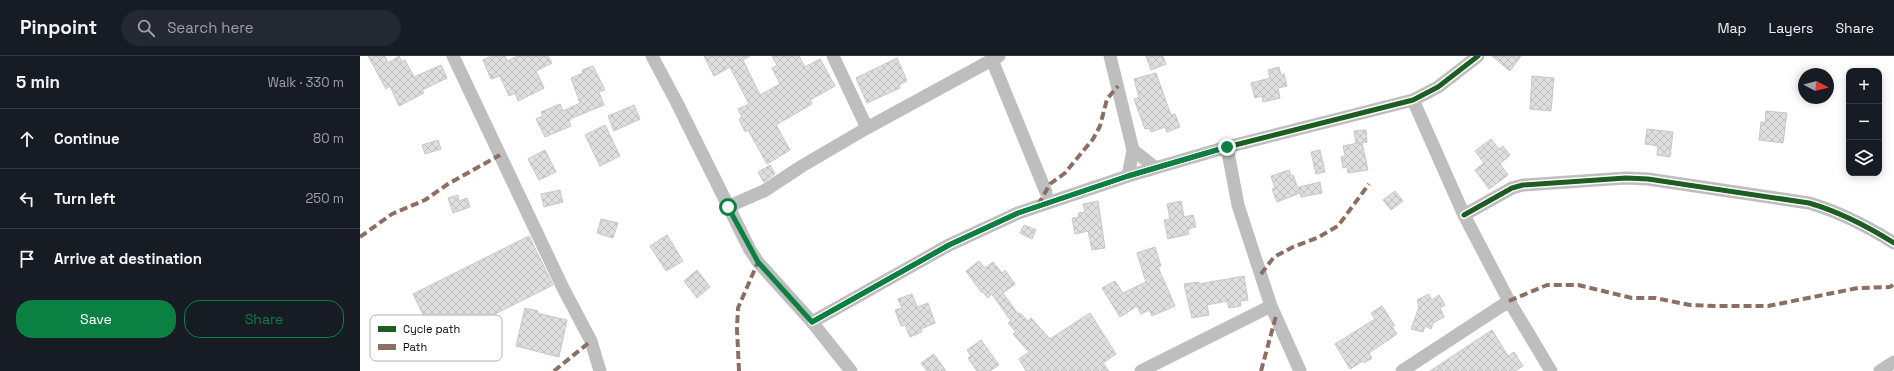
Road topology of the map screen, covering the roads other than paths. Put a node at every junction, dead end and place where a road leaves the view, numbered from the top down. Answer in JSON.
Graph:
{"nodes":[{"id":1,"x":453,"y":56,"type":"edge"},
{"id":2,"x":652,"y":56,"type":"edge"},
{"id":3,"x":833,"y":56,"type":"edge"},
{"id":4,"x":1110,"y":56,"type":"edge"},
{"id":5,"x":1478,"y":56,"type":"edge"},
{"id":6,"x":996,"y":58,"type":"edge"},
{"id":7,"x":1413,"y":100,"type":"junction"},
{"id":8,"x":867,"y":128,"type":"junction"},
{"id":9,"x":1227,"y":147,"type":"junction"},
{"id":10,"x":1133,"y":150,"type":"junction"},
{"id":11,"x":1156,"y":168,"type":"junction"},
{"id":12,"x":1128,"y":176,"type":"junction"},
{"id":13,"x":1046,"y":192,"type":"dead end"},
{"id":14,"x":728,"y":207,"type":"junction"},
{"id":15,"x":1464,"y":215,"type":"junction"},
{"id":16,"x":1894,"y":243,"type":"edge"},
{"id":17,"x":1509,"y":301,"type":"junction"},
{"id":18,"x":1271,"y":306,"type":"junction"},
{"id":19,"x":812,"y":322,"type":"junction"},
{"id":20,"x":1894,"y":362,"type":"edge"},
{"id":21,"x":600,"y":371,"type":"edge"},
{"id":22,"x":851,"y":371,"type":"edge"},
{"id":23,"x":1141,"y":371,"type":"edge"},
{"id":24,"x":1300,"y":371,"type":"edge"},
{"id":25,"x":1402,"y":371,"type":"edge"},
{"id":26,"x":1550,"y":371,"type":"edge"},
{"id":27,"x":1880,"y":371,"type":"edge"}],
"edges":[{"from":1,"to":21,"type":"street"},
{"from":2,"to":14,"type":"street"},
{"from":3,"to":8,"type":"street"},
{"from":4,"to":10,"type":"street"},
{"from":5,"to":7,"type":"street"},
{"from":6,"to":8,"type":"street"},
{"from":6,"to":13,"type":"street"},
{"from":7,"to":9,"type":"street"},
{"from":7,"to":15,"type":"street"},
{"from":8,"to":14,"type":"street"},
{"from":9,"to":11,"type":"street"},
{"from":9,"to":18,"type":"street"},
{"from":10,"to":11,"type":"street"},
{"from":10,"to":12,"type":"street"},
{"from":11,"to":12,"type":"street"},
{"from":12,"to":19,"type":"street"},
{"from":14,"to":19,"type":"street"},
{"from":15,"to":16,"type":"street"},
{"from":15,"to":17,"type":"street"},
{"from":17,"to":25,"type":"street"},
{"from":17,"to":26,"type":"street"},
{"from":18,"to":23,"type":"street"},
{"from":18,"to":24,"type":"street"},
{"from":19,"to":22,"type":"street"},
{"from":20,"to":27,"type":"street"}]}
